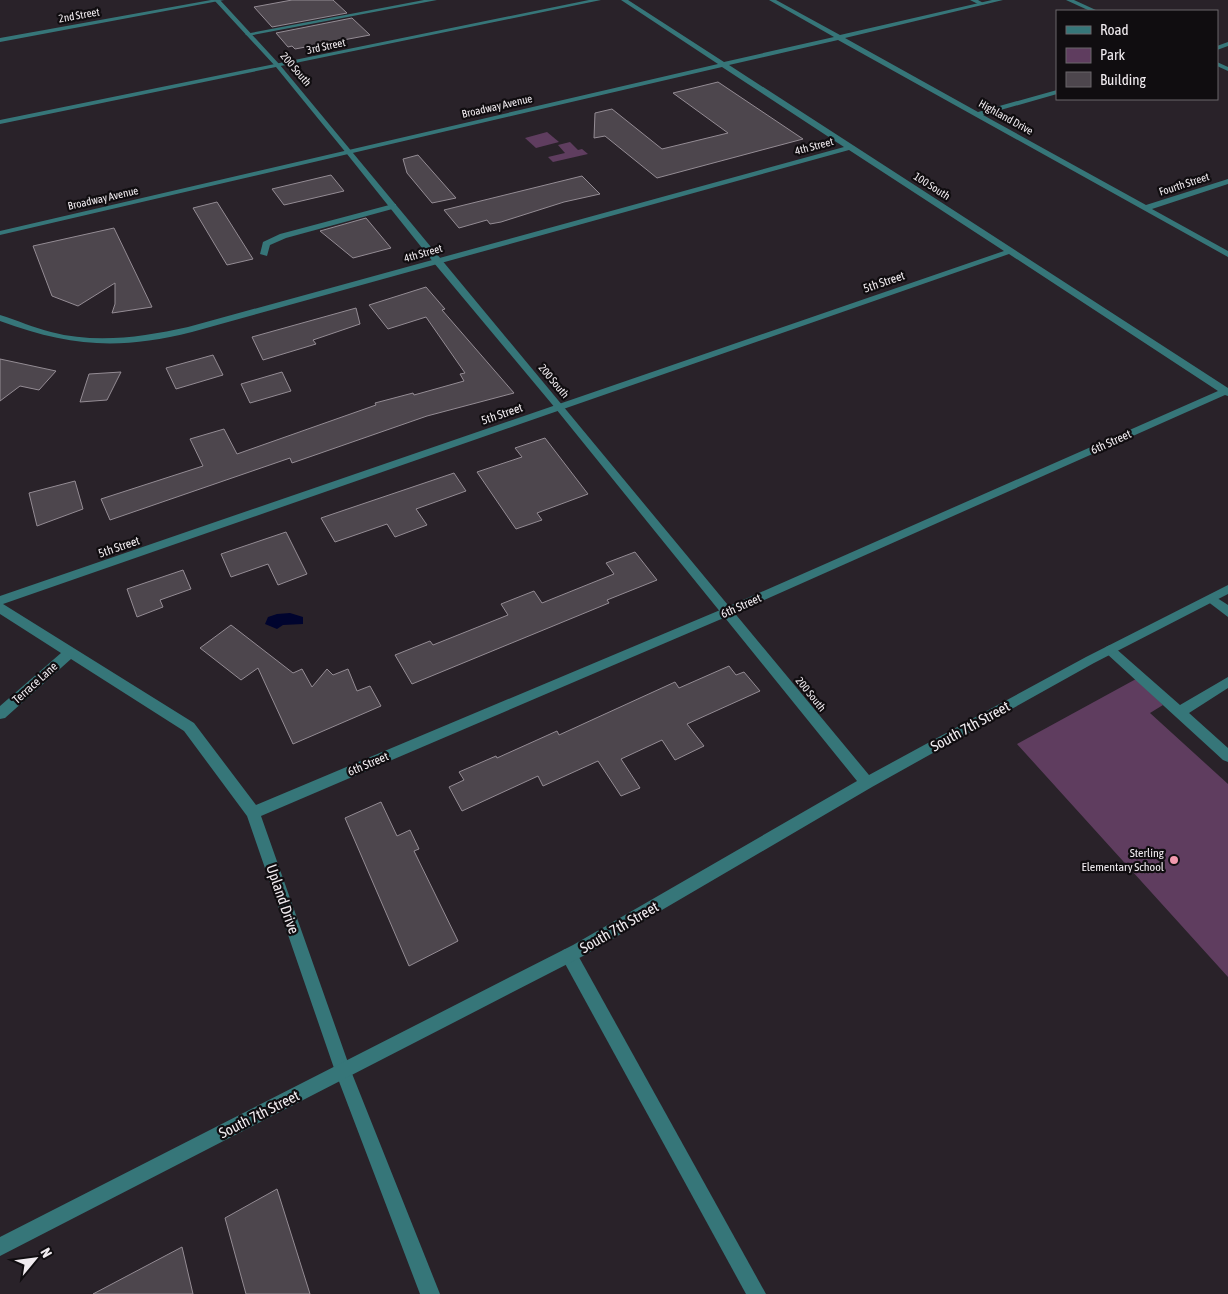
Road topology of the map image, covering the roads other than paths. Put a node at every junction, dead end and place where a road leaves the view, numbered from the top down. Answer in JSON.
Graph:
{"nodes":[{"id":1,"x":218,"y":0,"type":"edge"},
{"id":2,"x":434,"y":0,"type":"edge"},
{"id":3,"x":598,"y":0,"type":"edge"},
{"id":4,"x":624,"y":0,"type":"edge"},
{"id":5,"x":772,"y":0,"type":"edge"},
{"id":6,"x":973,"y":0,"type":"edge"},
{"id":7,"x":1000,"y":0,"type":"edge"},
{"id":8,"x":1069,"y":0,"type":"edge"},
{"id":9,"x":982,"y":4,"type":"junction"},
{"id":10,"x":1093,"y":10,"type":"edge"},
{"id":11,"x":248,"y":34,"type":"junction"},
{"id":12,"x":840,"y":37,"type":"junction"},
{"id":13,"x":0,"y":40,"type":"edge"},
{"id":14,"x":723,"y":65,"type":"junction"},
{"id":15,"x":278,"y":66,"type":"junction"},
{"id":16,"x":1056,"y":92,"type":"edge"},
{"id":17,"x":977,"y":114,"type":"junction"},
{"id":18,"x":0,"y":122,"type":"edge"},
{"id":19,"x":851,"y":147,"type":"junction"},
{"id":20,"x":350,"y":152,"type":"junction"},
{"id":21,"x":1228,"y":181,"type":"edge"},
{"id":22,"x":393,"y":206,"type":"junction"},
{"id":23,"x":1146,"y":208,"type":"junction"},
{"id":24,"x":0,"y":233,"type":"edge"},
{"id":25,"x":1011,"y":251,"type":"junction"},
{"id":26,"x":264,"y":254,"type":"dead end"},
{"id":27,"x":1228,"y":254,"type":"edge"},
{"id":28,"x":437,"y":261,"type":"junction"},
{"id":29,"x":0,"y":318,"type":"edge"},
{"id":30,"x":1227,"y":392,"type":"edge"},
{"id":31,"x":560,"y":407,"type":"junction"},
{"id":32,"x":1228,"y":590,"type":"edge"},
{"id":33,"x":1211,"y":598,"type":"junction"},
{"id":34,"x":0,"y":601,"type":"edge"},
{"id":35,"x":0,"y":608,"type":"edge"},
{"id":36,"x":728,"y":611,"type":"junction"},
{"id":37,"x":1228,"y":612,"type":"edge"},
{"id":38,"x":1110,"y":650,"type":"junction"},
{"id":39,"x":70,"y":652,"type":"junction"},
{"id":40,"x":1228,"y":682,"type":"edge"},
{"id":41,"x":1179,"y":712,"type":"junction"},
{"id":42,"x":0,"y":714,"type":"edge"},
{"id":43,"x":1228,"y":756,"type":"edge"},
{"id":44,"x":867,"y":783,"type":"junction"},
{"id":45,"x":253,"y":812,"type":"junction"},
{"id":46,"x":569,"y":955,"type":"junction"},
{"id":47,"x":343,"y":1071,"type":"junction"},
{"id":48,"x":0,"y":1247,"type":"edge"},
{"id":49,"x":430,"y":1294,"type":"edge"},
{"id":50,"x":756,"y":1294,"type":"edge"}],
"edges":[{"from":1,"to":11,"type":"street","name":"200 South"},
{"from":1,"to":13,"type":"street","name":"2nd Street"},
{"from":2,"to":11,"type":"street"},
{"from":3,"to":15,"type":"street","name":"3rd Street"},
{"from":4,"to":14,"type":"street","name":"100 South"},
{"from":5,"to":12,"type":"street","name":"Highland Drive"},
{"from":6,"to":9,"type":"street"},
{"from":7,"to":9,"type":"street","name":"Broadway Avenue"},
{"from":8,"to":10,"type":"street"},
{"from":9,"to":12,"type":"street","name":"Broadway Avenue"},
{"from":11,"to":15,"type":"street","name":"200 South"},
{"from":12,"to":14,"type":"street","name":"Broadway Avenue"},
{"from":12,"to":17,"type":"street","name":"Highland Drive"},
{"from":14,"to":19,"type":"street","name":"100 South"},
{"from":14,"to":20,"type":"street","name":"Broadway Avenue"},
{"from":15,"to":18,"type":"street","name":"3rd Street"},
{"from":15,"to":20,"type":"street","name":"200 South"},
{"from":16,"to":17,"type":"street"},
{"from":17,"to":23,"type":"street","name":"Highland Drive"},
{"from":19,"to":25,"type":"street","name":"100 South"},
{"from":19,"to":28,"type":"street","name":"4th Street"},
{"from":20,"to":22,"type":"street","name":"200 South"},
{"from":20,"to":24,"type":"street","name":"Broadway Avenue"},
{"from":21,"to":23,"type":"street","name":"Fourth Street"},
{"from":22,"to":26,"type":"street"},
{"from":22,"to":28,"type":"street","name":"200 South"},
{"from":23,"to":27,"type":"street","name":"Highland Drive"},
{"from":25,"to":30,"type":"street","name":"100 South"},
{"from":25,"to":31,"type":"street","name":"5th Street"},
{"from":28,"to":29,"type":"street","name":"4th Street"},
{"from":28,"to":31,"type":"street","name":"200 South"},
{"from":30,"to":36,"type":"street","name":"6th Street"},
{"from":31,"to":34,"type":"street","name":"5th Street"},
{"from":31,"to":36,"type":"street","name":"200 South"},
{"from":32,"to":33,"type":"street","name":"South 7th Street"},
{"from":33,"to":37,"type":"street"},
{"from":33,"to":38,"type":"street","name":"South 7th Street"},
{"from":35,"to":39,"type":"street","name":"Upland Drive"},
{"from":36,"to":44,"type":"street","name":"200 South"},
{"from":36,"to":45,"type":"street","name":"6th Street"},
{"from":38,"to":41,"type":"street"},
{"from":38,"to":44,"type":"street","name":"South 7th Street"},
{"from":39,"to":42,"type":"street","name":"Terrace Lane"},
{"from":39,"to":45,"type":"street","name":"Upland Drive"},
{"from":40,"to":41,"type":"street"},
{"from":41,"to":43,"type":"street"},
{"from":44,"to":46,"type":"street","name":"South 7th Street"},
{"from":45,"to":47,"type":"street","name":"Upland Drive"},
{"from":46,"to":47,"type":"street","name":"South 7th Street"},
{"from":46,"to":50,"type":"street"},
{"from":47,"to":48,"type":"street","name":"South 7th Street"},
{"from":47,"to":49,"type":"street","name":"Upland Drive"}]}
